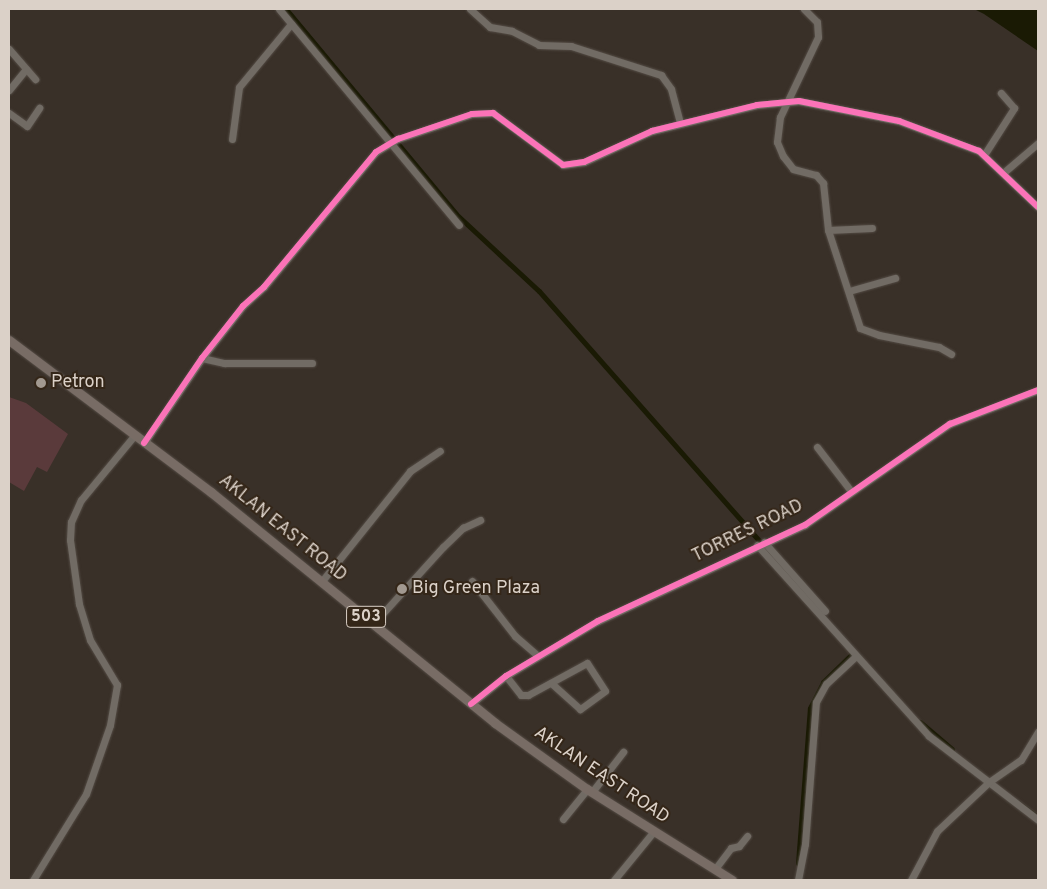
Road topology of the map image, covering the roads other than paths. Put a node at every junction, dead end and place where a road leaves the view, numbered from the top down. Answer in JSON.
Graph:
{"nodes":[{"id":1,"x":279,"y":9,"type":"edge"},
{"id":2,"x":470,"y":9,"type":"edge"},
{"id":3,"x":804,"y":9,"type":"edge"},
{"id":4,"x":291,"y":24,"type":"junction"},
{"id":5,"x":9,"y":49,"type":"edge"},
{"id":6,"x":26,"y":69,"type":"junction"},
{"id":7,"x":35,"y":79,"type":"dead end"},
{"id":8,"x":9,"y":90,"type":"edge"},
{"id":9,"x":1001,"y":93,"type":"dead end"},
{"id":10,"x":787,"y":101,"type":"junction"},
{"id":11,"x":39,"y":108,"type":"dead end"},
{"id":12,"x":9,"y":113,"type":"edge"},
{"id":13,"x":680,"y":124,"type":"junction"},
{"id":14,"x":232,"y":139,"type":"dead end"},
{"id":15,"x":393,"y":142,"type":"junction"},
{"id":16,"x":1038,"y":143,"type":"edge"},
{"id":17,"x":984,"y":155,"type":"junction"},
{"id":18,"x":1003,"y":174,"type":"junction"},
{"id":19,"x":1038,"y":207,"type":"edge"},
{"id":20,"x":459,"y":225,"type":"dead end"},
{"id":21,"x":872,"y":228,"type":"dead end"},
{"id":22,"x":828,"y":230,"type":"junction"},
{"id":23,"x":895,"y":278,"type":"dead end"},
{"id":24,"x":849,"y":291,"type":"junction"},
{"id":25,"x":9,"y":340,"type":"edge"},
{"id":26,"x":951,"y":354,"type":"dead end"},
{"id":27,"x":202,"y":358,"type":"junction"},
{"id":28,"x":312,"y":363,"type":"dead end"},
{"id":29,"x":1038,"y":391,"type":"edge"},
{"id":30,"x":134,"y":436,"type":"junction"},
{"id":31,"x":144,"y":443,"type":"junction"},
{"id":32,"x":817,"y":447,"type":"dead end"},
{"id":33,"x":440,"y":451,"type":"dead end"},
{"id":34,"x":851,"y":491,"type":"junction"},
{"id":35,"x":480,"y":520,"type":"dead end"},
{"id":36,"x":761,"y":543,"type":"junction"},
{"id":37,"x":322,"y":581,"type":"junction"},
{"id":38,"x":472,"y":582,"type":"dead end"},
{"id":39,"x":825,"y":610,"type":"dead end"},
{"id":40,"x":374,"y":623,"type":"junction"},
{"id":41,"x":538,"y":656,"type":"junction"},
{"id":42,"x":856,"y":656,"type":"junction"},
{"id":43,"x":506,"y":676,"type":"junction"},
{"id":44,"x":551,"y":683,"type":"junction"},
{"id":45,"x":471,"y":704,"type":"junction"},
{"id":46,"x":1038,"y":732,"type":"edge"},
{"id":47,"x":624,"y":752,"type":"dead end"},
{"id":48,"x":990,"y":782,"type":"junction"},
{"id":49,"x":590,"y":790,"type":"junction"},
{"id":50,"x":563,"y":819,"type":"dead end"},
{"id":51,"x":1038,"y":820,"type":"edge"},
{"id":52,"x":654,"y":831,"type":"junction"},
{"id":53,"x":747,"y":836,"type":"dead end"},
{"id":54,"x":715,"y":869,"type":"junction"},
{"id":55,"x":33,"y":880,"type":"edge"},
{"id":56,"x":614,"y":880,"type":"edge"},
{"id":57,"x":732,"y":880,"type":"edge"},
{"id":58,"x":798,"y":880,"type":"edge"},
{"id":59,"x":912,"y":880,"type":"edge"}],
"edges":[{"from":1,"to":4,"type":"street"},
{"from":2,"to":13,"type":"street"},
{"from":3,"to":10,"type":"street"},
{"from":4,"to":14,"type":"street"},
{"from":4,"to":15,"type":"street"},
{"from":5,"to":6,"type":"street"},
{"from":6,"to":7,"type":"street"},
{"from":6,"to":8,"type":"street"},
{"from":9,"to":17,"type":"street"},
{"from":10,"to":13,"type":"street"},
{"from":10,"to":17,"type":"street"},
{"from":10,"to":22,"type":"street"},
{"from":11,"to":12,"type":"street"},
{"from":13,"to":15,"type":"street"},
{"from":15,"to":20,"type":"street"},
{"from":15,"to":27,"type":"street"},
{"from":16,"to":18,"type":"street"},
{"from":17,"to":18,"type":"street"},
{"from":18,"to":19,"type":"street"},
{"from":21,"to":22,"type":"street"},
{"from":22,"to":24,"type":"street"},
{"from":23,"to":24,"type":"street"},
{"from":24,"to":26,"type":"street"},
{"from":25,"to":30,"type":"main road","name":"AKLAN EAST ROAD","number":"503"},
{"from":27,"to":28,"type":"street"},
{"from":27,"to":31,"type":"street"},
{"from":29,"to":34,"type":"street","name":"TORRES ROAD"},
{"from":30,"to":31,"type":"main road","name":"AKLAN EAST ROAD","number":"503"},
{"from":30,"to":55,"type":"street"},
{"from":31,"to":37,"type":"main road","name":"AKLAN EAST ROAD","number":"503"},
{"from":32,"to":34,"type":"street"},
{"from":33,"to":37,"type":"street"},
{"from":34,"to":36,"type":"street","name":"TORRES ROAD"},
{"from":35,"to":40,"type":"street"},
{"from":36,"to":39,"type":"street"},
{"from":36,"to":41,"type":"street","name":"TORRES ROAD"},
{"from":36,"to":42,"type":"street"},
{"from":37,"to":40,"type":"main road","name":"AKLAN EAST ROAD","number":"503"},
{"from":38,"to":41,"type":"street"},
{"from":40,"to":45,"type":"main road","name":"AKLAN EAST ROAD","number":"503"},
{"from":41,"to":43,"type":"street","name":"TORRES ROAD"},
{"from":42,"to":48,"type":"street"},
{"from":42,"to":58,"type":"street"},
{"from":43,"to":44,"type":"street"},
{"from":43,"to":45,"type":"street","name":"TORRES ROAD"},
{"from":44,"to":44,"type":"street"},
{"from":45,"to":49,"type":"main road","name":"AKLAN EAST ROAD","number":"503"},
{"from":46,"to":48,"type":"street"},
{"from":47,"to":49,"type":"street"},
{"from":48,"to":51,"type":"street"},
{"from":48,"to":59,"type":"street"},
{"from":49,"to":50,"type":"street"},
{"from":49,"to":52,"type":"main road","name":"AKLAN EAST ROAD","number":"503"},
{"from":52,"to":54,"type":"main road","name":"AKLAN EAST ROAD","number":"503"},
{"from":52,"to":56,"type":"street"},
{"from":53,"to":54,"type":"street"},
{"from":54,"to":57,"type":"main road","name":"AKLAN EAST ROAD","number":"503"}]}
